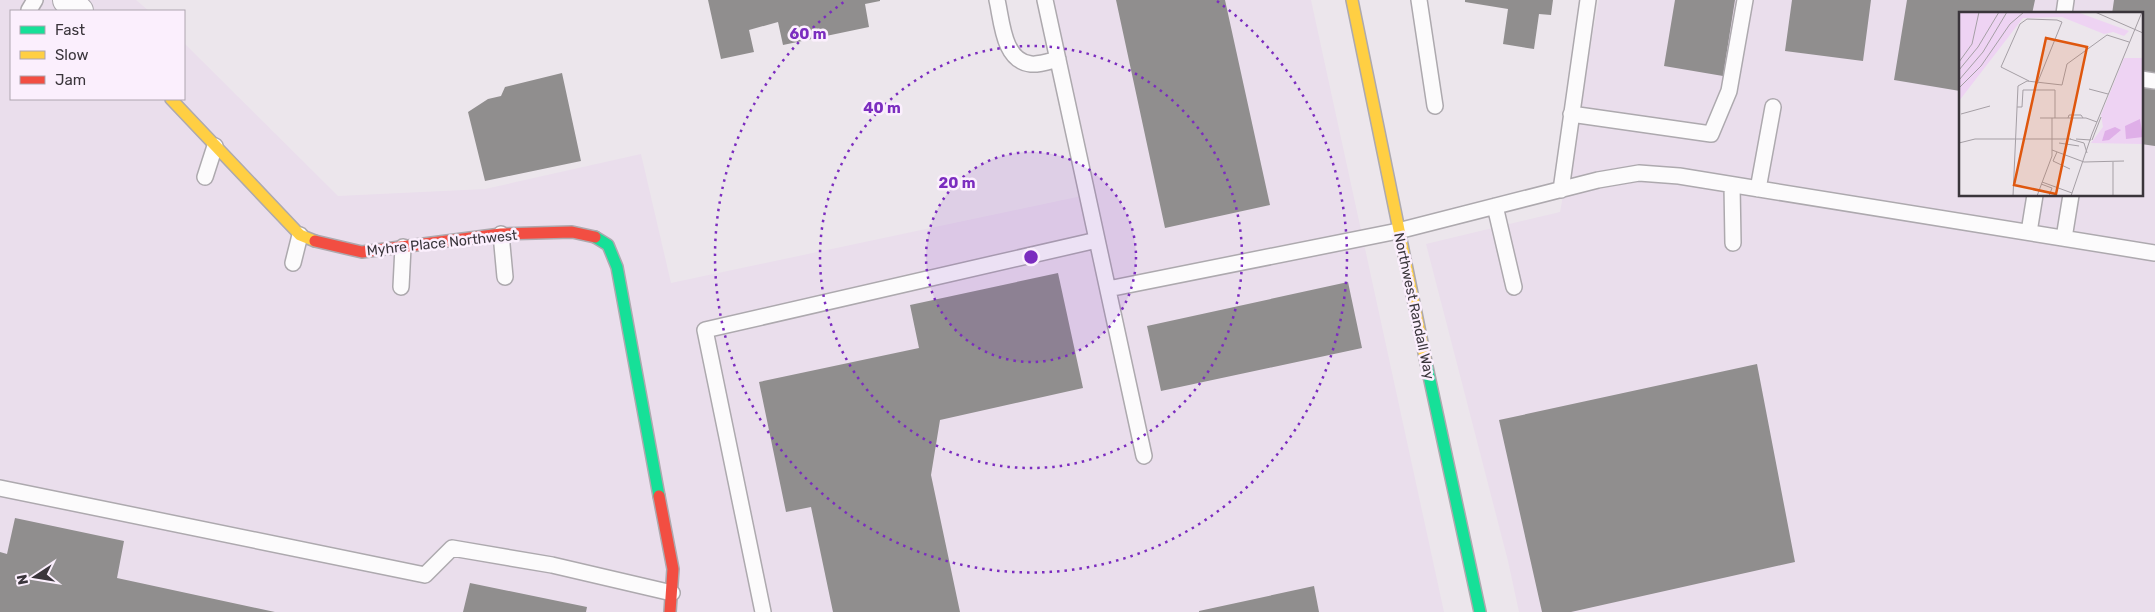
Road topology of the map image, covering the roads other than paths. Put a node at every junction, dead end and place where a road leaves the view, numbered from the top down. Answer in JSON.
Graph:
{"nodes":[{"id":1,"x":67,"y":0,"type":"edge"},
{"id":2,"x":997,"y":0,"type":"edge"},
{"id":3,"x":1045,"y":0,"type":"edge"},
{"id":4,"x":1352,"y":0,"type":"edge"},
{"id":5,"x":1419,"y":0,"type":"edge"},
{"id":6,"x":1588,"y":0,"type":"edge"},
{"id":7,"x":1745,"y":0,"type":"edge"},
{"id":8,"x":79,"y":10,"type":"edge"},
{"id":9,"x":1058,"y":59,"type":"junction"},
{"id":10,"x":2142,"y":78,"type":"edge"},
{"id":11,"x":2155,"y":81,"type":"edge"},
{"id":12,"x":172,"y":100,"type":"edge"},
{"id":13,"x":1435,"y":106,"type":"dead end"},
{"id":14,"x":1773,"y":107,"type":"dead end"},
{"id":15,"x":1572,"y":114,"type":"junction"},
{"id":16,"x":215,"y":146,"type":"junction"},
{"id":17,"x":205,"y":177,"type":"dead end"},
{"id":18,"x":1732,"y":185,"type":"junction"},
{"id":19,"x":1758,"y":189,"type":"junction"},
{"id":20,"x":1561,"y":190,"type":"junction"},
{"id":21,"x":2035,"y":196,"type":"edge"},
{"id":22,"x":2071,"y":196,"type":"edge"},
{"id":23,"x":1495,"y":206,"type":"junction"},
{"id":24,"x":1398,"y":232,"type":"junction"},
{"id":25,"x":2029,"y":232,"type":"junction"},
{"id":26,"x":501,"y":234,"type":"junction"},
{"id":27,"x":300,"y":235,"type":"junction"},
{"id":28,"x":2064,"y":238,"type":"junction"},
{"id":29,"x":1098,"y":240,"type":"junction"},
{"id":30,"x":1733,"y":243,"type":"dead end"},
{"id":31,"x":403,"y":247,"type":"junction"},
{"id":32,"x":2155,"y":253,"type":"edge"},
{"id":33,"x":293,"y":263,"type":"dead end"},
{"id":34,"x":504,"y":277,"type":"dead end"},
{"id":35,"x":401,"y":287,"type":"dead end"},
{"id":36,"x":1514,"y":287,"type":"dead end"},
{"id":37,"x":1108,"y":289,"type":"junction"},
{"id":38,"x":1144,"y":456,"type":"dead end"},
{"id":39,"x":0,"y":488,"type":"edge"},
{"id":40,"x":672,"y":593,"type":"junction"},
{"id":41,"x":670,"y":612,"type":"edge"},
{"id":42,"x":763,"y":612,"type":"edge"},
{"id":43,"x":1480,"y":612,"type":"edge"}],
"edges":[{"from":1,"to":8,"type":"street"},
{"from":2,"to":9,"type":"lane"},
{"from":3,"to":9,"type":"lane"},
{"from":4,"to":24,"type":"street","name":"Northwest Randall Way"},
{"from":5,"to":13,"type":"lane"},
{"from":6,"to":15,"type":"lane"},
{"from":7,"to":15,"type":"lane"},
{"from":9,"to":29,"type":"lane"},
{"from":10,"to":11,"type":"lane"},
{"from":12,"to":16,"type":"street","name":"Myhre Place Northwest"},
{"from":14,"to":19,"type":"lane"},
{"from":15,"to":20,"type":"lane"},
{"from":16,"to":17,"type":"lane"},
{"from":16,"to":27,"type":"street","name":"Myhre Place Northwest"},
{"from":18,"to":19,"type":"lane"},
{"from":18,"to":20,"type":"lane"},
{"from":18,"to":30,"type":"lane"},
{"from":19,"to":25,"type":"lane"},
{"from":20,"to":23,"type":"lane"},
{"from":21,"to":25,"type":"lane"},
{"from":22,"to":28,"type":"lane"},
{"from":23,"to":24,"type":"lane"},
{"from":23,"to":36,"type":"lane"},
{"from":24,"to":37,"type":"lane"},
{"from":24,"to":43,"type":"street","name":"Northwest Randall Way"},
{"from":25,"to":28,"type":"lane"},
{"from":26,"to":31,"type":"street","name":"Myhre Place Northwest"},
{"from":26,"to":34,"type":"lane"},
{"from":26,"to":40,"type":"street","name":"Myhre Place Northwest"},
{"from":27,"to":31,"type":"street","name":"Myhre Place Northwest"},
{"from":27,"to":33,"type":"lane"},
{"from":28,"to":32,"type":"lane"},
{"from":29,"to":37,"type":"lane"},
{"from":29,"to":42,"type":"lane"},
{"from":31,"to":35,"type":"lane"},
{"from":37,"to":38,"type":"lane"},
{"from":39,"to":40,"type":"lane"},
{"from":40,"to":41,"type":"street","name":"Myhre Place Northwest"}]}
